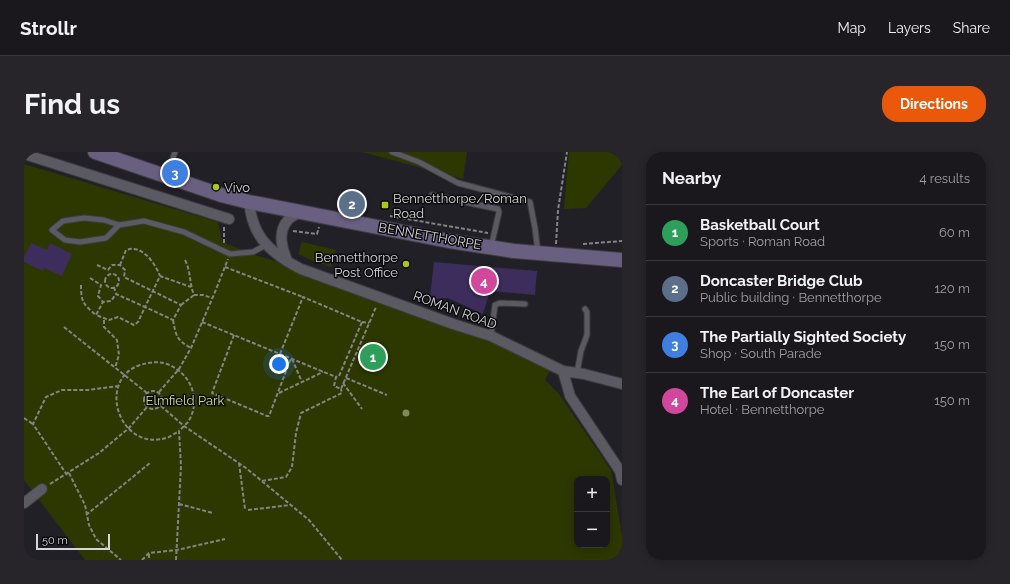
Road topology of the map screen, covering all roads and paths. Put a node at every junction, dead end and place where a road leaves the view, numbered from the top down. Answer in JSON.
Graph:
{"nodes":[{"id":1,"x":94,"y":152,"type":"edge"},
{"id":2,"x":175,"y":152,"type":"edge"},
{"id":3,"x":392,"y":152,"type":"edge"},
{"id":4,"x":567,"y":152,"type":"edge"},
{"id":5,"x":24,"y":154,"type":"edge"},
{"id":6,"x":166,"y":176,"type":"junction"},
{"id":7,"x":432,"y":195,"type":"dead end"},
{"id":8,"x":249,"y":202,"type":"junction"},
{"id":9,"x":301,"y":212,"type":"junction"},
{"id":10,"x":228,"y":219,"type":"dead end"},
{"id":11,"x":119,"y":225,"type":"junction"},
{"id":12,"x":266,"y":245,"type":"junction"},
{"id":13,"x":491,"y":248,"type":"junction"},
{"id":14,"x":622,"y":252,"type":"edge"},
{"id":15,"x":230,"y":254,"type":"junction"},
{"id":16,"x":538,"y":254,"type":"junction"},
{"id":17,"x":555,"y":255,"type":"junction"},
{"id":18,"x":588,"y":257,"type":"junction"},
{"id":19,"x":185,"y":260,"type":"dead end"},
{"id":20,"x":622,"y":260,"type":"edge"},
{"id":21,"x":288,"y":262,"type":"junction"},
{"id":22,"x":97,"y":265,"type":"dead end"},
{"id":23,"x":120,"y":265,"type":"junction"},
{"id":24,"x":225,"y":267,"type":"junction"},
{"id":25,"x":108,"y":270,"type":"junction"},
{"id":26,"x":109,"y":274,"type":"junction"},
{"id":27,"x":160,"y":276,"type":"junction"},
{"id":28,"x":124,"y":277,"type":"junction"},
{"id":29,"x":90,"y":278,"type":"dead end"},
{"id":30,"x":119,"y":279,"type":"junction"},
{"id":31,"x":106,"y":284,"type":"junction"},
{"id":32,"x":81,"y":285,"type":"dead end"},
{"id":33,"x":101,"y":285,"type":"junction"},
{"id":34,"x":114,"y":287,"type":"junction"},
{"id":35,"x":191,"y":287,"type":"junction"},
{"id":36,"x":153,"y":291,"type":"junction"},
{"id":37,"x":116,"y":294,"type":"junction"},
{"id":38,"x":194,"y":295,"type":"junction"},
{"id":39,"x":303,"y":297,"type":"junction"},
{"id":40,"x":212,"y":298,"type":"junction"},
{"id":41,"x":380,"y":298,"type":"junction"},
{"id":42,"x":103,"y":302,"type":"junction"},
{"id":43,"x":525,"y":304,"type":"dead end"},
{"id":44,"x":180,"y":305,"type":"junction"},
{"id":45,"x":145,"y":307,"type":"junction"},
{"id":46,"x":585,"y":309,"type":"dead end"},
{"id":47,"x":96,"y":315,"type":"junction"},
{"id":48,"x":104,"y":319,"type":"junction"},
{"id":49,"x":173,"y":320,"type":"junction"},
{"id":50,"x":202,"y":322,"type":"junction"},
{"id":51,"x":362,"y":322,"type":"junction"},
{"id":52,"x":369,"y":323,"type":"junction"},
{"id":53,"x":64,"y":327,"type":"dead end"},
{"id":54,"x":234,"y":335,"type":"junction"},
{"id":55,"x":491,"y":336,"type":"junction"},
{"id":56,"x":191,"y":348,"type":"junction"},
{"id":57,"x":280,"y":354,"type":"junction"},
{"id":58,"x":292,"y":358,"type":"junction"},
{"id":59,"x":115,"y":368,"type":"junction"},
{"id":60,"x":179,"y":369,"type":"junction"},
{"id":61,"x":324,"y":372,"type":"junction"},
{"id":62,"x":563,"y":372,"type":"junction"},
{"id":63,"x":577,"y":373,"type":"junction"},
{"id":64,"x":125,"y":376,"type":"junction"},
{"id":65,"x":336,"y":377,"type":"junction"},
{"id":66,"x":346,"y":378,"type":"junction"},
{"id":67,"x":302,"y":382,"type":"junction"},
{"id":68,"x":343,"y":383,"type":"junction"},
{"id":69,"x":622,"y":384,"type":"edge"},
{"id":70,"x":119,"y":386,"type":"junction"},
{"id":71,"x":341,"y":389,"type":"junction"},
{"id":72,"x":159,"y":392,"type":"junction"},
{"id":73,"x":147,"y":393,"type":"junction"},
{"id":74,"x":277,"y":394,"type":"junction"},
{"id":75,"x":387,"y":395,"type":"dead end"},
{"id":76,"x":161,"y":406,"type":"junction"},
{"id":77,"x":147,"y":407,"type":"junction"},
{"id":78,"x":362,"y":410,"type":"dead end"},
{"id":79,"x":24,"y":418,"type":"edge"},
{"id":80,"x":33,"y":424,"type":"junction"},
{"id":81,"x":184,"y":426,"type":"junction"},
{"id":82,"x":129,"y":428,"type":"junction"},
{"id":83,"x":179,"y":431,"type":"junction"},
{"id":84,"x":239,"y":463,"type":"junction"},
{"id":85,"x":150,"y":464,"type":"dead end"},
{"id":86,"x":68,"y":474,"type":"junction"},
{"id":87,"x":622,"y":480,"type":"edge"},
{"id":88,"x":262,"y":481,"type":"junction"},
{"id":89,"x":42,"y":489,"type":"joint"},
{"id":90,"x":24,"y":503,"type":"edge"},
{"id":91,"x":179,"y":504,"type":"junction"},
{"id":92,"x":291,"y":505,"type":"junction"},
{"id":93,"x":213,"y":513,"type":"dead end"},
{"id":94,"x":86,"y":515,"type":"junction"},
{"id":95,"x":225,"y":539,"type":"dead end"},
{"id":96,"x":177,"y":550,"type":"junction"},
{"id":97,"x":148,"y":553,"type":"junction"},
{"id":98,"x":121,"y":560,"type":"edge"},
{"id":99,"x":142,"y":560,"type":"edge"},
{"id":100,"x":149,"y":560,"type":"edge"},
{"id":101,"x":176,"y":560,"type":"edge"},
{"id":102,"x":342,"y":560,"type":"edge"}],
"edges":[{"from":1,"to":6,"type":"street","name":"BENNETTHORPE"},
{"from":2,"to":6,"type":"lane"},
{"from":3,"to":16,"type":"lane"},
{"from":4,"to":17,"type":"path"},
{"from":5,"to":10,"type":"street"},
{"from":6,"to":8,"type":"street","name":"BENNETTHORPE"},
{"from":7,"to":13,"type":"lane"},
{"from":8,"to":9,"type":"street","name":"BENNETTHORPE"},
{"from":8,"to":12,"type":"street","name":"ROMAN ROAD"},
{"from":9,"to":13,"type":"street","name":"BENNETTHORPE"},
{"from":9,"to":21,"type":"street"},
{"from":11,"to":11,"type":"lane"},
{"from":11,"to":15,"type":"lane"},
{"from":12,"to":15,"type":"lane"},
{"from":12,"to":21,"type":"street","name":"ROMAN ROAD"},
{"from":13,"to":16,"type":"street","name":"BENNETTHORPE"},
{"from":14,"to":18,"type":"street","name":"BENNETTHORPE"},
{"from":15,"to":24,"type":"path"},
{"from":16,"to":17,"type":"street","name":"BENNETTHORPE"},
{"from":17,"to":18,"type":"street","name":"BENNETTHORPE"},
{"from":18,"to":20,"type":"street","name":"BENNETTHORPE"},
{"from":19,"to":35,"type":"path"},
{"from":21,"to":41,"type":"street","name":"ROMAN ROAD"},
{"from":22,"to":25,"type":"path"},
{"from":23,"to":25,"type":"path"},
{"from":23,"to":27,"type":"path"},
{"from":23,"to":28,"type":"path"},
{"from":24,"to":39,"type":"path"},
{"from":24,"to":40,"type":"path"},
{"from":25,"to":26,"type":"path"},
{"from":26,"to":30,"type":"path"},
{"from":26,"to":31,"type":"path"},
{"from":27,"to":35,"type":"path"},
{"from":27,"to":36,"type":"path"},
{"from":28,"to":30,"type":"path"},
{"from":28,"to":36,"type":"path"},
{"from":29,"to":33,"type":"path"},
{"from":30,"to":34,"type":"path"},
{"from":31,"to":33,"type":"path"},
{"from":31,"to":34,"type":"path"},
{"from":32,"to":47,"type":"path"},
{"from":33,"to":42,"type":"path"},
{"from":34,"to":37,"type":"path"},
{"from":35,"to":38,"type":"path"},
{"from":36,"to":44,"type":"path"},
{"from":36,"to":45,"type":"path"},
{"from":37,"to":42,"type":"path"},
{"from":37,"to":45,"type":"path"},
{"from":38,"to":40,"type":"path"},
{"from":38,"to":44,"type":"path"},
{"from":39,"to":51,"type":"path"},
{"from":39,"to":57,"type":"path"},
{"from":40,"to":50,"type":"path"},
{"from":41,"to":52,"type":"path"},
{"from":41,"to":55,"type":"street","name":"ROMAN ROAD"},
{"from":42,"to":47,"type":"path"},
{"from":43,"to":55,"type":"lane"},
{"from":44,"to":49,"type":"path"},
{"from":45,"to":48,"type":"path"},
{"from":45,"to":49,"type":"path"},
{"from":46,"to":63,"type":"lane"},
{"from":47,"to":48,"type":"path"},
{"from":48,"to":59,"type":"path"},
{"from":49,"to":56,"type":"path"},
{"from":50,"to":54,"type":"path"},
{"from":50,"to":56,"type":"path"},
{"from":51,"to":52,"type":"path"},
{"from":51,"to":65,"type":"path"},
{"from":52,"to":66,"type":"path"},
{"from":53,"to":59,"type":"path"},
{"from":54,"to":57,"type":"path"},
{"from":54,"to":74,"type":"path"},
{"from":55,"to":62,"type":"street","name":"ROMAN ROAD"},
{"from":56,"to":60,"type":"path"},
{"from":57,"to":58,"type":"path"},
{"from":58,"to":61,"type":"path"},
{"from":58,"to":67,"type":"path"},
{"from":58,"to":74,"type":"path"},
{"from":59,"to":64,"type":"path"},
{"from":60,"to":64,"type":"path"},
{"from":60,"to":72,"type":"path"},
{"from":60,"to":81,"type":"path"},
{"from":61,"to":65,"type":"path"},
{"from":61,"to":67,"type":"path"},
{"from":62,"to":63,"type":"street"},
{"from":62,"to":87,"type":"street"},
{"from":63,"to":69,"type":"street"},
{"from":64,"to":70,"type":"path"},
{"from":64,"to":73,"type":"path"},
{"from":65,"to":71,"type":"path"},
{"from":66,"to":68,"type":"path"},
{"from":66,"to":75,"type":"path"},
{"from":67,"to":74,"type":"path"},
{"from":68,"to":71,"type":"path"},
{"from":68,"to":78,"type":"path"},
{"from":70,"to":80,"type":"path"},
{"from":70,"to":82,"type":"path"},
{"from":71,"to":88,"type":"path"},
{"from":72,"to":73,"type":"path"},
{"from":72,"to":76,"type":"path"},
{"from":73,"to":77,"type":"path"},
{"from":76,"to":77,"type":"path"},
{"from":76,"to":81,"type":"path"},
{"from":77,"to":82,"type":"path"},
{"from":79,"to":80,"type":"path"},
{"from":80,"to":86,"type":"path"},
{"from":81,"to":83,"type":"path"},
{"from":81,"to":84,"type":"path"},
{"from":82,"to":83,"type":"path"},
{"from":82,"to":86,"type":"path"},
{"from":83,"to":91,"type":"path"},
{"from":84,"to":88,"type":"path"},
{"from":84,"to":92,"type":"path"},
{"from":85,"to":94,"type":"path"},
{"from":86,"to":89,"type":"path"},
{"from":86,"to":94,"type":"path"},
{"from":88,"to":92,"type":"path"},
{"from":89,"to":90,"type":"street"},
{"from":91,"to":93,"type":"path"},
{"from":91,"to":96,"type":"path"},
{"from":92,"to":102,"type":"path"},
{"from":94,"to":98,"type":"path"},
{"from":95,"to":96,"type":"path"},
{"from":96,"to":97,"type":"path"},
{"from":96,"to":101,"type":"path"},
{"from":97,"to":99,"type":"path"},
{"from":97,"to":100,"type":"path"}]}
